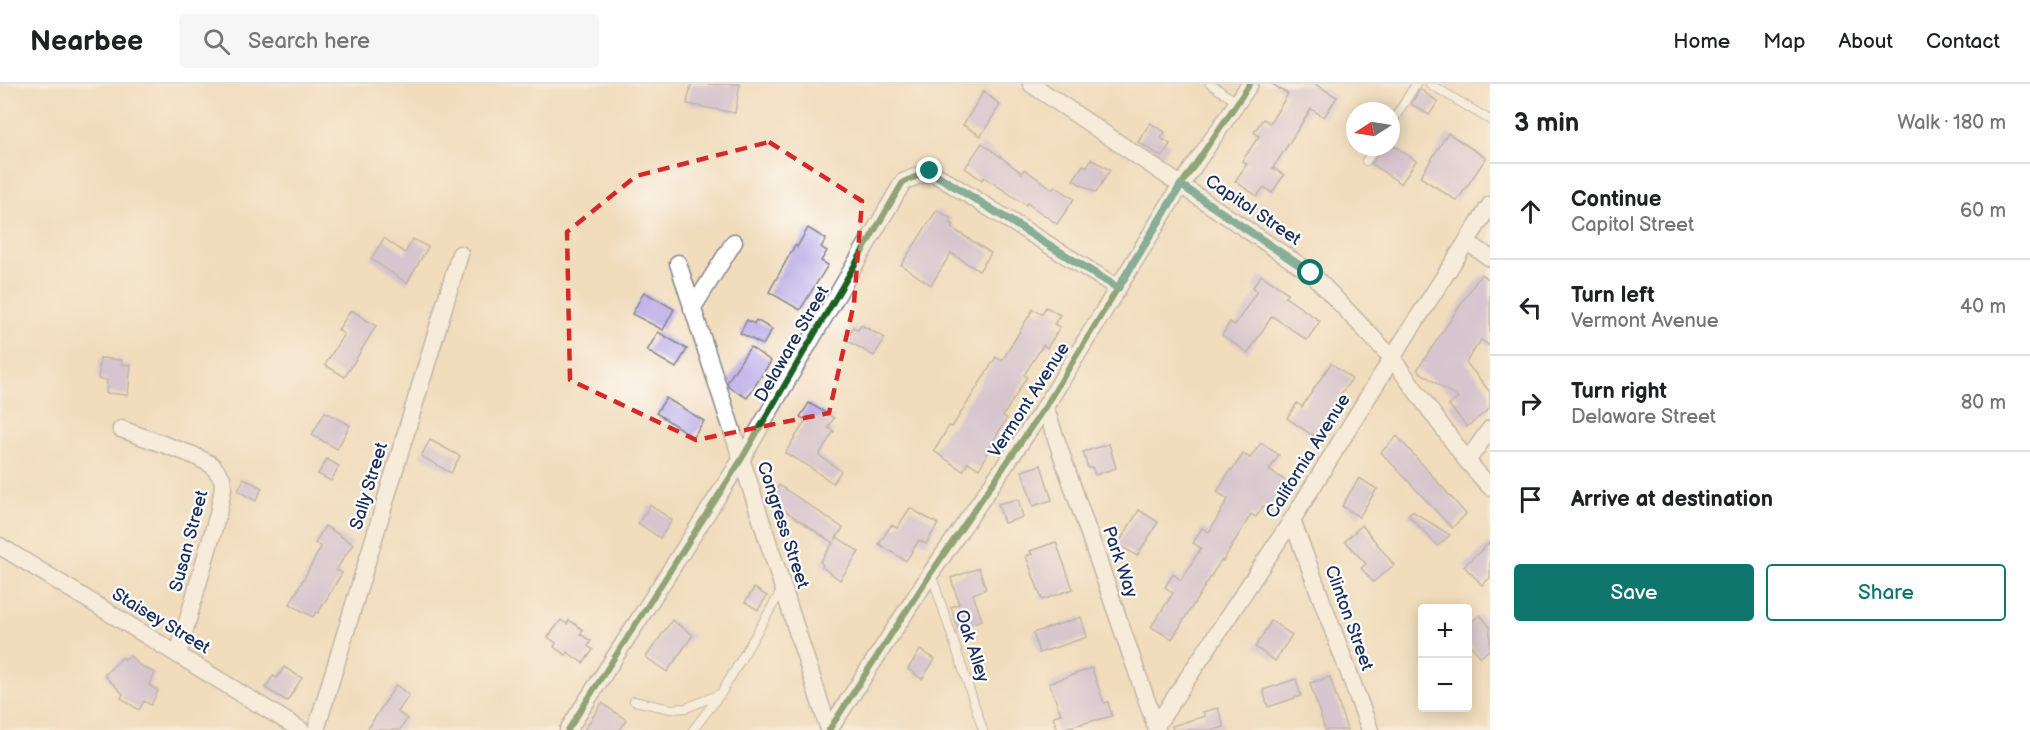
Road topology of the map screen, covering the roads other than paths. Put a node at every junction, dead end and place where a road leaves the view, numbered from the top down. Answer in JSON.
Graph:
{"nodes":[{"id":1,"x":1031,"y":84,"type":"edge"},
{"id":2,"x":1210,"y":84,"type":"edge"},
{"id":3,"x":1250,"y":84,"type":"edge"},
{"id":4,"x":1416,"y":84,"type":"edge"},
{"id":5,"x":1430,"y":84,"type":"edge"},
{"id":6,"x":1238,"y":102,"type":"junction"},
{"id":7,"x":1400,"y":110,"type":"edge"},
{"id":8,"x":1490,"y":120,"type":"edge"},
{"id":9,"x":1370,"y":156,"type":"edge"},
{"id":10,"x":1366,"y":161,"type":"dead end"},
{"id":11,"x":1181,"y":185,"type":"junction"},
{"id":12,"x":1490,"y":205,"type":"edge"},
{"id":13,"x":734,"y":242,"type":"dead end"},
{"id":14,"x":1467,"y":242,"type":"junction"},
{"id":15,"x":460,"y":254,"type":"dead end"},
{"id":16,"x":1490,"y":258,"type":"edge"},
{"id":17,"x":678,"y":263,"type":"dead end"},
{"id":18,"x":1118,"y":288,"type":"junction"},
{"id":19,"x":692,"y":309,"type":"junction"},
{"id":20,"x":1392,"y":358,"type":"junction"},
{"id":21,"x":1045,"y":407,"type":"junction"},
{"id":22,"x":121,"y":429,"type":"dead end"},
{"id":23,"x":1490,"y":429,"type":"edge"},
{"id":24,"x":741,"y":460,"type":"junction"},
{"id":25,"x":1467,"y":461,"type":"junction"},
{"id":26,"x":1490,"y":487,"type":"edge"},
{"id":27,"x":1292,"y":519,"type":"junction"},
{"id":28,"x":0,"y":546,"type":"edge"},
{"id":29,"x":931,"y":573,"type":"junction"},
{"id":30,"x":783,"y":588,"type":"junction"},
{"id":31,"x":178,"y":654,"type":"junction"},
{"id":32,"x":720,"y":694,"type":"junction"},
{"id":33,"x":634,"y":701,"type":"dead end"},
{"id":34,"x":1156,"y":728,"type":"edge"},
{"id":35,"x":302,"y":730,"type":"edge"},
{"id":36,"x":316,"y":730,"type":"edge"},
{"id":37,"x":568,"y":730,"type":"edge"},
{"id":38,"x":693,"y":730,"type":"edge"},
{"id":39,"x":829,"y":730,"type":"edge"},
{"id":40,"x":983,"y":730,"type":"edge"},
{"id":41,"x":1370,"y":730,"type":"edge"}],
"edges":[{"from":1,"to":11,"type":"street","name":"Capitol Street"},
{"from":2,"to":6,"type":"lane"},
{"from":3,"to":6,"type":"street","name":"Vermont Avenue"},
{"from":4,"to":7,"type":"lane"},
{"from":5,"to":8,"type":"lane"},
{"from":6,"to":11,"type":"street","name":"Vermont Avenue"},
{"from":9,"to":10,"type":"lane"},
{"from":11,"to":18,"type":"street","name":"Vermont Avenue"},
{"from":11,"to":20,"type":"street","name":"Capitol Street"},
{"from":12,"to":14,"type":"street","name":"California Avenue"},
{"from":13,"to":19,"type":"street"},
{"from":14,"to":16,"type":"street"},
{"from":14,"to":20,"type":"street","name":"California Avenue"},
{"from":15,"to":36,"type":"street","name":"Sally Street"},
{"from":17,"to":19,"type":"street","name":"Congress Street"},
{"from":18,"to":21,"type":"street","name":"Vermont Avenue"},
{"from":18,"to":24,"type":"street","name":"Delaware Street"},
{"from":19,"to":24,"type":"street","name":"Congress Street"},
{"from":20,"to":25,"type":"street","name":"Capitol Street"},
{"from":20,"to":27,"type":"street","name":"California Avenue"},
{"from":21,"to":29,"type":"street","name":"Vermont Avenue"},
{"from":21,"to":34,"type":"street","name":"Park Way"},
{"from":22,"to":31,"type":"street","name":"Susan Street"},
{"from":23,"to":25,"type":"street"},
{"from":24,"to":30,"type":"street","name":"Congress Street"},
{"from":24,"to":37,"type":"street","name":"Delaware Street"},
{"from":25,"to":26,"type":"street","name":"Capitol Street"},
{"from":27,"to":34,"type":"street","name":"California Avenue"},
{"from":27,"to":41,"type":"street","name":"Clinton Street"},
{"from":28,"to":31,"type":"street","name":"Staisey Street"},
{"from":29,"to":39,"type":"street","name":"Vermont Avenue"},
{"from":29,"to":40,"type":"lane","name":"Oak Alley"},
{"from":30,"to":32,"type":"lane"},
{"from":30,"to":39,"type":"street","name":"Congress Street"},
{"from":31,"to":35,"type":"street","name":"Staisey Street"},
{"from":32,"to":33,"type":"lane"},
{"from":32,"to":38,"type":"lane"}]}
